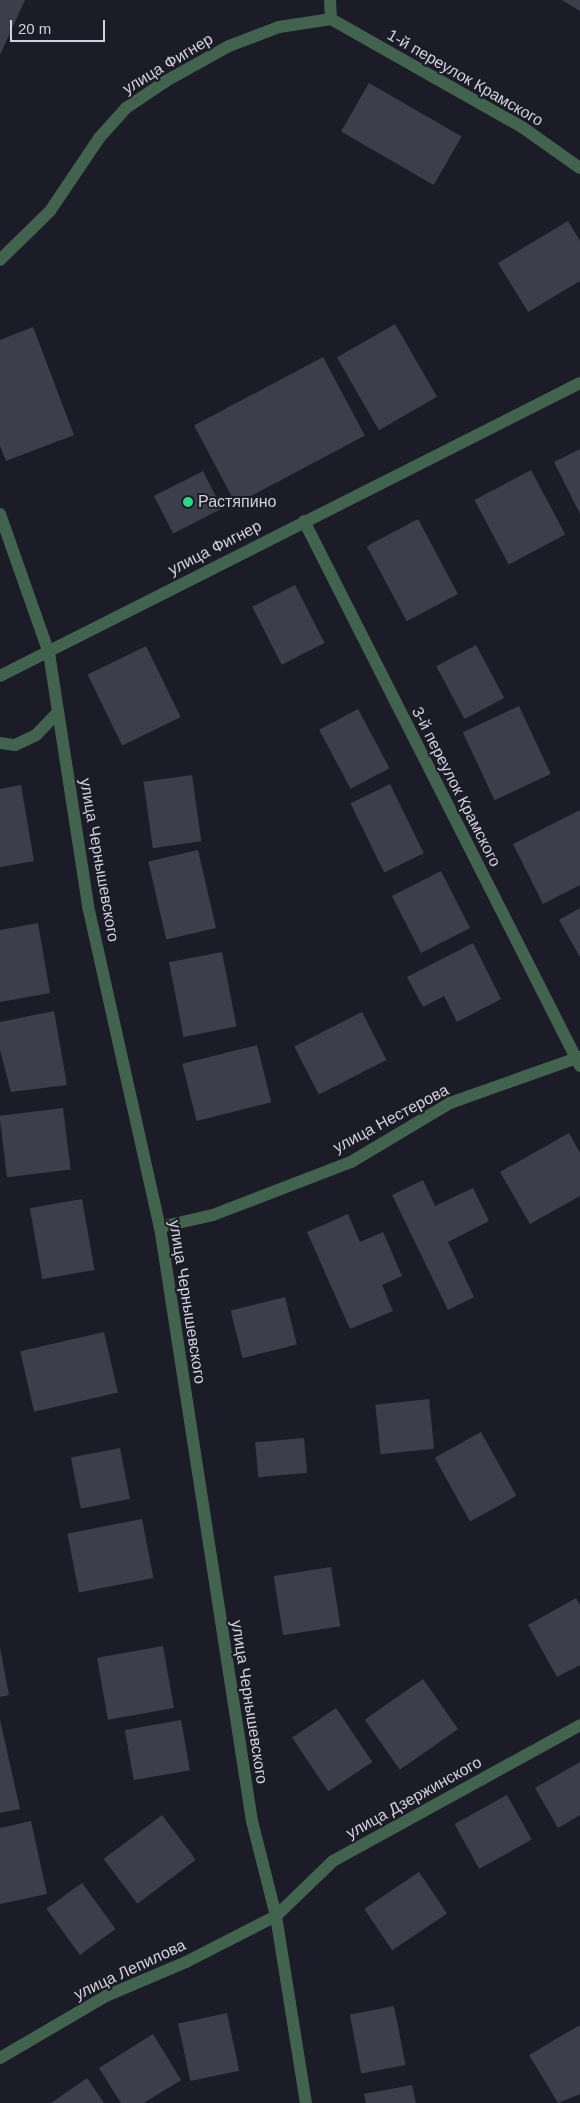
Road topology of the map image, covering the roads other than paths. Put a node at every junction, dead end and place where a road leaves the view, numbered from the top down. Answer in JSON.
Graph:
{"nodes":[{"id":1,"x":330,"y":0,"type":"edge"},
{"id":2,"x":332,"y":19,"type":"junction"},
{"id":3,"x":580,"y":168,"type":"edge"},
{"id":4,"x":0,"y":260,"type":"edge"},
{"id":5,"x":580,"y":383,"type":"edge"},
{"id":6,"x":0,"y":514,"type":"edge"},
{"id":7,"x":304,"y":521,"type":"junction"},
{"id":8,"x":49,"y":652,"type":"junction"},
{"id":9,"x":0,"y":676,"type":"edge"},
{"id":10,"x":58,"y":712,"type":"junction"},
{"id":11,"x":0,"y":743,"type":"edge"},
{"id":12,"x":579,"y":1061,"type":"edge"},
{"id":13,"x":160,"y":1227,"type":"junction"},
{"id":14,"x":580,"y":1725,"type":"edge"},
{"id":15,"x":276,"y":1916,"type":"junction"},
{"id":16,"x":0,"y":2058,"type":"edge"},
{"id":17,"x":306,"y":2103,"type":"edge"}],
"edges":[{"from":1,"to":2,"type":"street"},
{"from":2,"to":3,"type":"street","name":"1-й переулок Крамского"},
{"from":2,"to":4,"type":"street","name":"улица Фигнер"},
{"from":5,"to":7,"type":"street","name":"улица Фигнер"},
{"from":6,"to":8,"type":"street","name":"улица Чернышевского"},
{"from":7,"to":8,"type":"street","name":"улица Фигнер"},
{"from":7,"to":12,"type":"street","name":"3-й переулок Крамского"},
{"from":8,"to":9,"type":"street","name":"улица Фигнер"},
{"from":8,"to":10,"type":"street","name":"улица Чернышевского"},
{"from":10,"to":11,"type":"street"},
{"from":10,"to":13,"type":"street","name":"улица Чернышевского"},
{"from":12,"to":13,"type":"street","name":"улица Нестерова"},
{"from":13,"to":15,"type":"street","name":"улица Чернышевского"},
{"from":14,"to":15,"type":"street","name":"улица Дзержинского"},
{"from":15,"to":16,"type":"street","name":"улица Лепилова"},
{"from":15,"to":17,"type":"street","name":"улица Чернышевского"}]}
